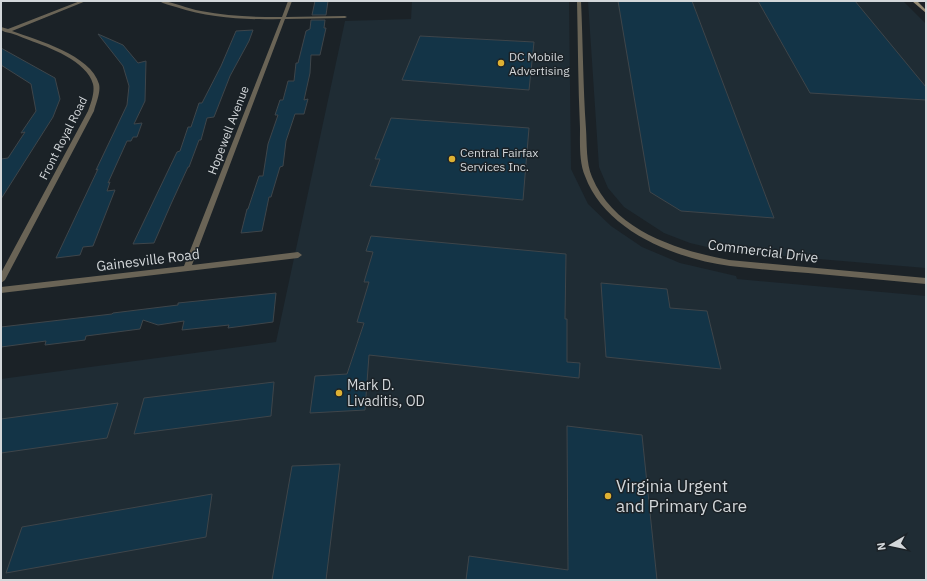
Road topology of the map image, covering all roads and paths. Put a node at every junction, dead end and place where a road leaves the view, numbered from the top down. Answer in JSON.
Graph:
{"nodes":[{"id":1,"x":84,"y":1,"type":"edge"},
{"id":2,"x":161,"y":1,"type":"edge"},
{"id":3,"x":290,"y":1,"type":"edge"},
{"id":4,"x":579,"y":1,"type":"edge"},
{"id":5,"x":914,"y":1,"type":"edge"},
{"id":6,"x":926,"y":12,"type":"edge"},
{"id":7,"x":345,"y":17,"type":"dead end"},
{"id":8,"x":284,"y":18,"type":"junction"},
{"id":9,"x":1,"y":28,"type":"edge"},
{"id":10,"x":8,"y":31,"type":"junction"},
{"id":11,"x":1,"y":34,"type":"edge"},
{"id":12,"x":298,"y":255,"type":"dead end"},
{"id":13,"x":187,"y":268,"type":"junction"},
{"id":14,"x":1,"y":280,"type":"edge"},
{"id":15,"x":926,"y":281,"type":"edge"},
{"id":16,"x":1,"y":290,"type":"edge"}],
"edges":[{"from":1,"to":10,"type":"street"},
{"from":2,"to":8,"type":"street"},
{"from":3,"to":8,"type":"street","name":"Hopewell Avenue"},
{"from":4,"to":15,"type":"street","name":"Commercial Drive"},
{"from":5,"to":6,"type":"street"},
{"from":7,"to":8,"type":"street"},
{"from":8,"to":13,"type":"street","name":"Hopewell Avenue"},
{"from":9,"to":10,"type":"street","name":"Front Royal Road"},
{"from":10,"to":11,"type":"street"},
{"from":10,"to":14,"type":"street","name":"Front Royal Road"},
{"from":12,"to":13,"type":"street","name":"Gainesville Road"},
{"from":13,"to":16,"type":"street","name":"Gainesville Road"}]}
